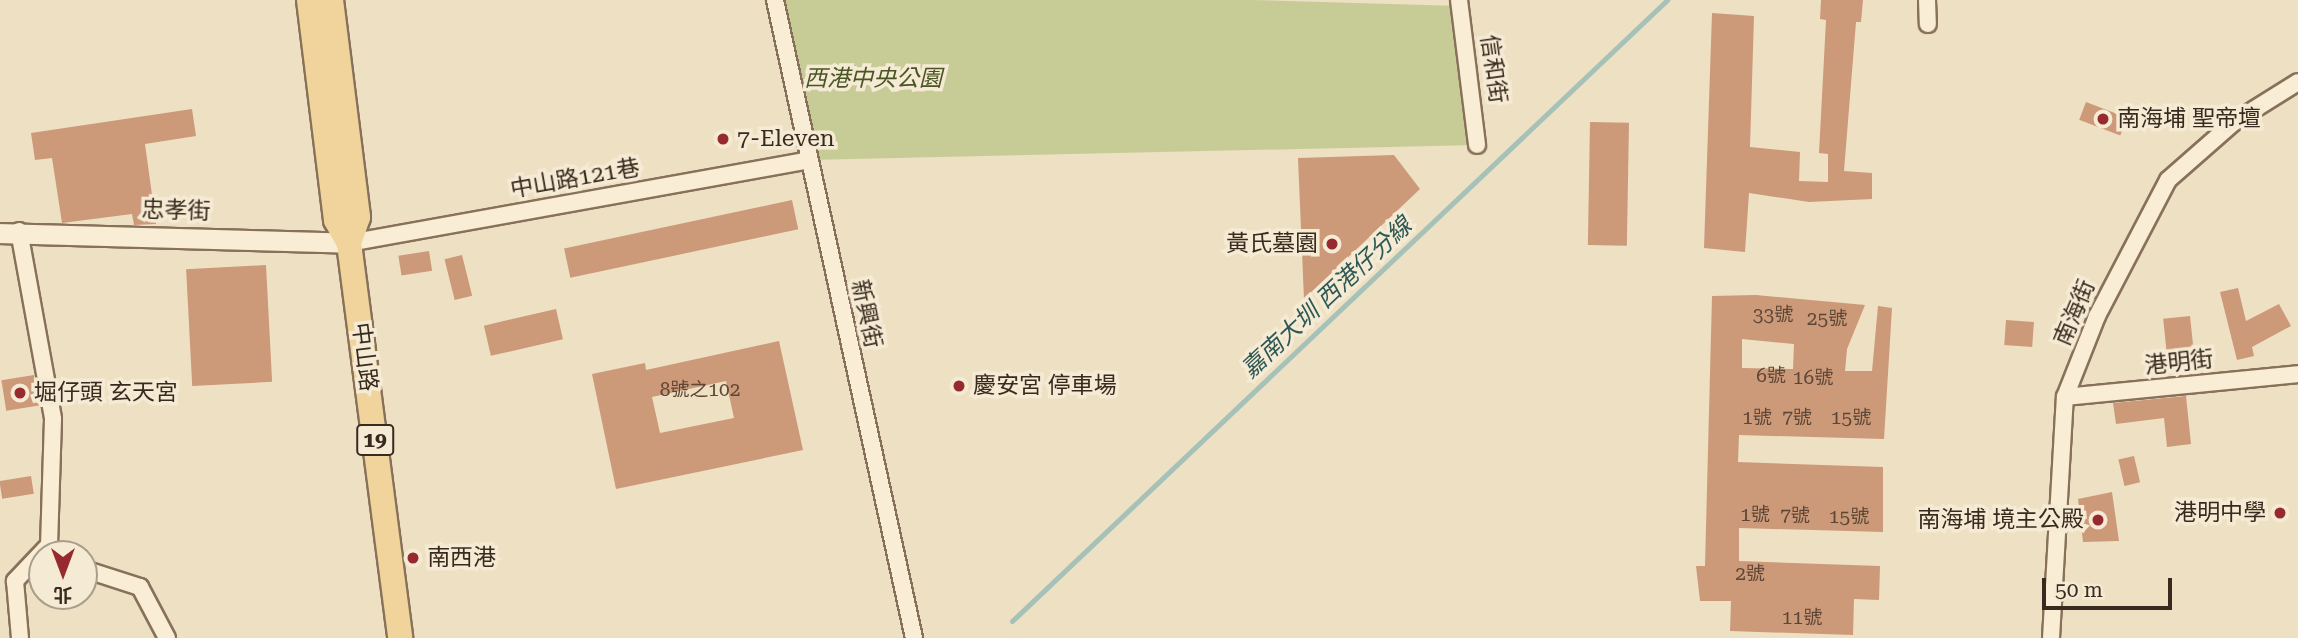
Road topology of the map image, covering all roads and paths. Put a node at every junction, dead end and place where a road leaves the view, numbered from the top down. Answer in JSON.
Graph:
{"nodes":[{"id":1,"x":309,"y":0,"type":"edge"},
{"id":2,"x":331,"y":0,"type":"edge"},
{"id":3,"x":775,"y":0,"type":"edge"},
{"id":4,"x":1459,"y":0,"type":"edge"},
{"id":5,"x":1927,"y":0,"type":"edge"},
{"id":6,"x":1928,"y":24,"type":"dead end"},
{"id":7,"x":2298,"y":82,"type":"edge"},
{"id":8,"x":1477,"y":145,"type":"dead end"},
{"id":9,"x":808,"y":160,"type":"junction"},
{"id":10,"x":10,"y":232,"type":"edge"},
{"id":11,"x":349,"y":243,"type":"junction"},
{"id":12,"x":2298,"y":374,"type":"edge"},
{"id":13,"x":2065,"y":397,"type":"junction"},
{"id":14,"x":55,"y":540,"type":"edge"},
{"id":15,"x":28,"y":571,"type":"edge"},
{"id":16,"x":98,"y":574,"type":"edge"},
{"id":17,"x":20,"y":638,"type":"edge"},
{"id":18,"x":167,"y":638,"type":"edge"},
{"id":19,"x":400,"y":638,"type":"edge"},
{"id":20,"x":914,"y":638,"type":"edge"},
{"id":21,"x":2051,"y":638,"type":"edge"}],
"edges":[{"from":1,"to":11,"type":"main road","name":"中山路","number":"19"},
{"from":2,"to":11,"type":"main road","name":"中山路","number":"19"},
{"from":3,"to":9,"type":"street","name":"新興街"},
{"from":4,"to":8,"type":"street","name":"信和街"},
{"from":5,"to":6,"type":"street"},
{"from":7,"to":13,"type":"street","name":"南海街"},
{"from":9,"to":11,"type":"street","name":"中山路121巷"},
{"from":9,"to":20,"type":"street","name":"新興街"},
{"from":10,"to":11,"type":"street","name":"忠孝街"},
{"from":10,"to":14,"type":"street"},
{"from":11,"to":19,"type":"main road","name":"中山路","number":"19"},
{"from":12,"to":13,"type":"street","name":"港明街"},
{"from":13,"to":21,"type":"street","name":"南海街"},
{"from":15,"to":17,"type":"street"},
{"from":16,"to":18,"type":"street"}]}
